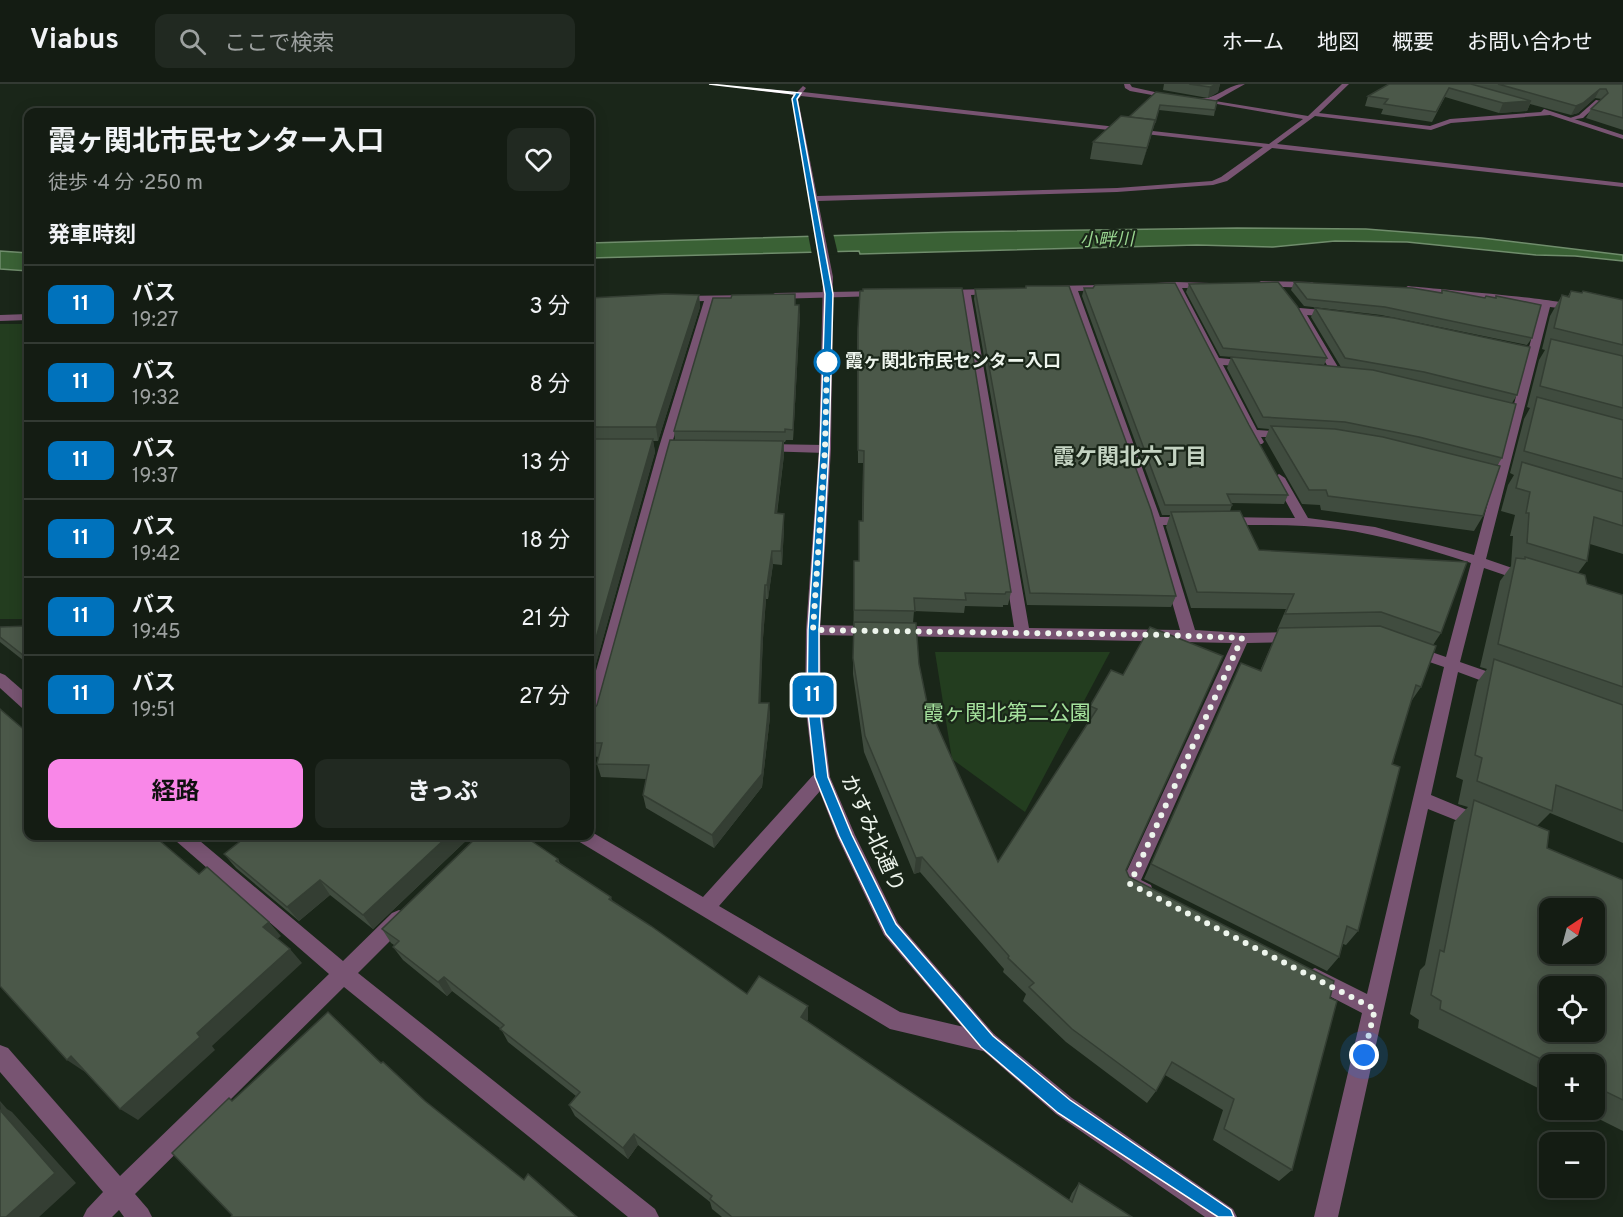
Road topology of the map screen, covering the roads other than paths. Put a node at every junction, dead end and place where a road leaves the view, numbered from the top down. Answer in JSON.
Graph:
{"nodes":[{"id":1,"x":712,"y":84,"type":"edge"},
{"id":2,"x":807,"y":84,"type":"edge"},
{"id":3,"x":1127,"y":84,"type":"edge"},
{"id":4,"x":1242,"y":84,"type":"edge"},
{"id":5,"x":1346,"y":84,"type":"edge"},
{"id":6,"x":798,"y":93,"type":"junction"},
{"id":7,"x":1183,"y":98,"type":"edge"},
{"id":8,"x":1192,"y":99,"type":"edge"},
{"id":9,"x":1210,"y":101,"type":"junction"},
{"id":10,"x":1598,"y":101,"type":"edge"},
{"id":11,"x":1532,"y":108,"type":"edge"},
{"id":12,"x":1552,"y":113,"type":"junction"},
{"id":13,"x":1311,"y":116,"type":"junction"},
{"id":14,"x":1572,"y":119,"type":"junction"},
{"id":15,"x":1602,"y":130,"type":"junction"},
{"id":16,"x":1623,"y":132,"type":"edge"},
{"id":17,"x":1623,"y":137,"type":"edge"},
{"id":18,"x":1272,"y":146,"type":"junction"},
{"id":19,"x":1623,"y":185,"type":"edge"},
{"id":20,"x":814,"y":202,"type":"junction"},
{"id":21,"x":1245,"y":284,"type":"edge"},
{"id":22,"x":1279,"y":284,"type":"junction"},
{"id":23,"x":828,"y":285,"type":"junction"},
{"id":24,"x":1176,"y":285,"type":"junction"},
{"id":25,"x":1222,"y":285,"type":"edge"},
{"id":26,"x":1325,"y":285,"type":"edge"},
{"id":27,"x":1142,"y":286,"type":"edge"},
{"id":28,"x":1118,"y":287,"type":"edge"},
{"id":29,"x":1394,"y":288,"type":"edge"},
{"id":30,"x":1072,"y":289,"type":"junction"},
{"id":31,"x":1037,"y":290,"type":"edge"},
{"id":32,"x":1001,"y":291,"type":"edge"},
{"id":33,"x":886,"y":293,"type":"edge"},
{"id":34,"x":931,"y":293,"type":"edge"},
{"id":35,"x":966,"y":293,"type":"junction"},
{"id":36,"x":1286,"y":293,"type":"edge"},
{"id":37,"x":709,"y":299,"type":"junction"},
{"id":38,"x":673,"y":300,"type":"edge"},
{"id":39,"x":1293,"y":302,"type":"edge"},
{"id":40,"x":1546,"y":303,"type":"junction"},
{"id":41,"x":1590,"y":309,"type":"edge"},
{"id":42,"x":1300,"y":311,"type":"junction"},
{"id":43,"x":1346,"y":316,"type":"edge"},
{"id":44,"x":24,"y":317,"type":"edge"},
{"id":45,"x":0,"y":318,"type":"edge"},
{"id":46,"x":1217,"y":361,"type":"junction"},
{"id":47,"x":1257,"y":365,"type":"edge"},
{"id":48,"x":1336,"y":372,"type":"edge"},
{"id":49,"x":1253,"y":433,"type":"junction"},
{"id":50,"x":1296,"y":436,"type":"edge"},
{"id":51,"x":756,"y":448,"type":"edge"},
{"id":52,"x":825,"y":449,"type":"junction"},
{"id":53,"x":1264,"y":452,"type":"edge"},
{"id":54,"x":1275,"y":472,"type":"edge"},
{"id":55,"x":1155,"y":520,"type":"junction"},
{"id":56,"x":1303,"y":521,"type":"junction"},
{"id":57,"x":1477,"y":561,"type":"junction"},
{"id":58,"x":1544,"y":583,"type":"edge"},
{"id":59,"x":813,"y":630,"type":"junction"},
{"id":60,"x":1022,"y":632,"type":"junction"},
{"id":61,"x":1189,"y":635,"type":"junction"},
{"id":62,"x":1312,"y":637,"type":"edge"},
{"id":63,"x":1242,"y":638,"type":"junction"},
{"id":64,"x":1401,"y":646,"type":"edge"},
{"id":65,"x":1452,"y":664,"type":"junction"},
{"id":66,"x":0,"y":679,"type":"edge"},
{"id":67,"x":1516,"y":688,"type":"edge"},
{"id":68,"x":24,"y":700,"type":"edge"},
{"id":69,"x":594,"y":704,"type":"edge"},
{"id":70,"x":822,"y":777,"type":"junction"},
{"id":71,"x":1423,"y":799,"type":"junction"},
{"id":72,"x":1497,"y":830,"type":"edge"},
{"id":73,"x":187,"y":840,"type":"edge"},
{"id":74,"x":591,"y":840,"type":"edge"},
{"id":75,"x":1162,"y":900,"type":"edge"},
{"id":76,"x":706,"y":907,"type":"junction"},
{"id":77,"x":410,"y":909,"type":"edge"},
{"id":78,"x":1300,"y":971,"type":"edge"},
{"id":79,"x":343,"y":974,"type":"junction"},
{"id":80,"x":1375,"y":1009,"type":"junction"},
{"id":81,"x":987,"y":1041,"type":"junction"},
{"id":82,"x":0,"y":1056,"type":"edge"},
{"id":83,"x":118,"y":1194,"type":"junction"},
{"id":84,"x":95,"y":1217,"type":"edge"},
{"id":85,"x":140,"y":1217,"type":"edge"},
{"id":86,"x":646,"y":1217,"type":"edge"},
{"id":87,"x":1225,"y":1217,"type":"edge"},
{"id":88,"x":1326,"y":1217,"type":"edge"}],
"edges":[{"from":1,"to":6,"type":"street"},
{"from":2,"to":6,"type":"street"},
{"from":3,"to":7,"type":"street"},
{"from":4,"to":9,"type":"street"},
{"from":5,"to":13,"type":"street"},
{"from":6,"to":18,"type":"street"},
{"from":6,"to":20,"type":"street","name":"かすみ北通り"},
{"from":8,"to":9,"type":"street"},
{"from":9,"to":13,"type":"street"},
{"from":10,"to":14,"type":"street"},
{"from":11,"to":12,"type":"street"},
{"from":12,"to":13,"type":"street"},
{"from":12,"to":14,"type":"street"},
{"from":13,"to":18,"type":"street"},
{"from":14,"to":15,"type":"street"},
{"from":15,"to":16,"type":"street"},
{"from":15,"to":17,"type":"street"},
{"from":18,"to":19,"type":"street"},
{"from":18,"to":20,"type":"street"},
{"from":20,"to":23,"type":"street","name":"かすみ北通り"},
{"from":21,"to":22,"type":"street"},
{"from":22,"to":26,"type":"street"},
{"from":22,"to":36,"type":"street"},
{"from":23,"to":33,"type":"street"},
{"from":23,"to":37,"type":"street"},
{"from":23,"to":52,"type":"street","name":"かすみ北通り"},
{"from":24,"to":25,"type":"street"},
{"from":24,"to":27,"type":"street"},
{"from":24,"to":46,"type":"street"},
{"from":28,"to":30,"type":"street"},
{"from":29,"to":40,"type":"street"},
{"from":30,"to":31,"type":"street"},
{"from":30,"to":55,"type":"street"},
{"from":32,"to":35,"type":"street"},
{"from":34,"to":35,"type":"street"},
{"from":35,"to":60,"type":"street"},
{"from":37,"to":38,"type":"street"},
{"from":37,"to":69,"type":"street"},
{"from":39,"to":42,"type":"street"},
{"from":40,"to":41,"type":"street"},
{"from":40,"to":57,"type":"street"},
{"from":42,"to":43,"type":"street"},
{"from":42,"to":48,"type":"street"},
{"from":44,"to":45,"type":"street"},
{"from":46,"to":47,"type":"street"},
{"from":46,"to":49,"type":"street"},
{"from":49,"to":50,"type":"street"},
{"from":49,"to":53,"type":"street"},
{"from":51,"to":52,"type":"street"},
{"from":52,"to":59,"type":"street","name":"かすみ北通り"},
{"from":54,"to":56,"type":"street"},
{"from":55,"to":56,"type":"street"},
{"from":55,"to":61,"type":"street"},
{"from":56,"to":57,"type":"street"},
{"from":57,"to":58,"type":"street"},
{"from":57,"to":65,"type":"street"},
{"from":59,"to":60,"type":"street"},
{"from":59,"to":70,"type":"street","name":"かすみ北通り"},
{"from":60,"to":61,"type":"street"},
{"from":61,"to":63,"type":"street"},
{"from":62,"to":63,"type":"street"},
{"from":63,"to":75,"type":"street"},
{"from":64,"to":65,"type":"street"},
{"from":65,"to":67,"type":"street"},
{"from":65,"to":71,"type":"street"},
{"from":66,"to":68,"type":"street"},
{"from":70,"to":76,"type":"street"},
{"from":70,"to":81,"type":"street","name":"かすみ北通り"},
{"from":71,"to":72,"type":"street"},
{"from":71,"to":80,"type":"street"},
{"from":73,"to":79,"type":"street"},
{"from":74,"to":76,"type":"street"},
{"from":76,"to":81,"type":"street"},
{"from":77,"to":79,"type":"street"},
{"from":78,"to":80,"type":"street"},
{"from":79,"to":83,"type":"street"},
{"from":79,"to":86,"type":"street"},
{"from":80,"to":88,"type":"street"},
{"from":81,"to":87,"type":"street","name":"かすみ北通り"},
{"from":82,"to":83,"type":"street"},
{"from":83,"to":84,"type":"street"},
{"from":83,"to":85,"type":"street"}]}
